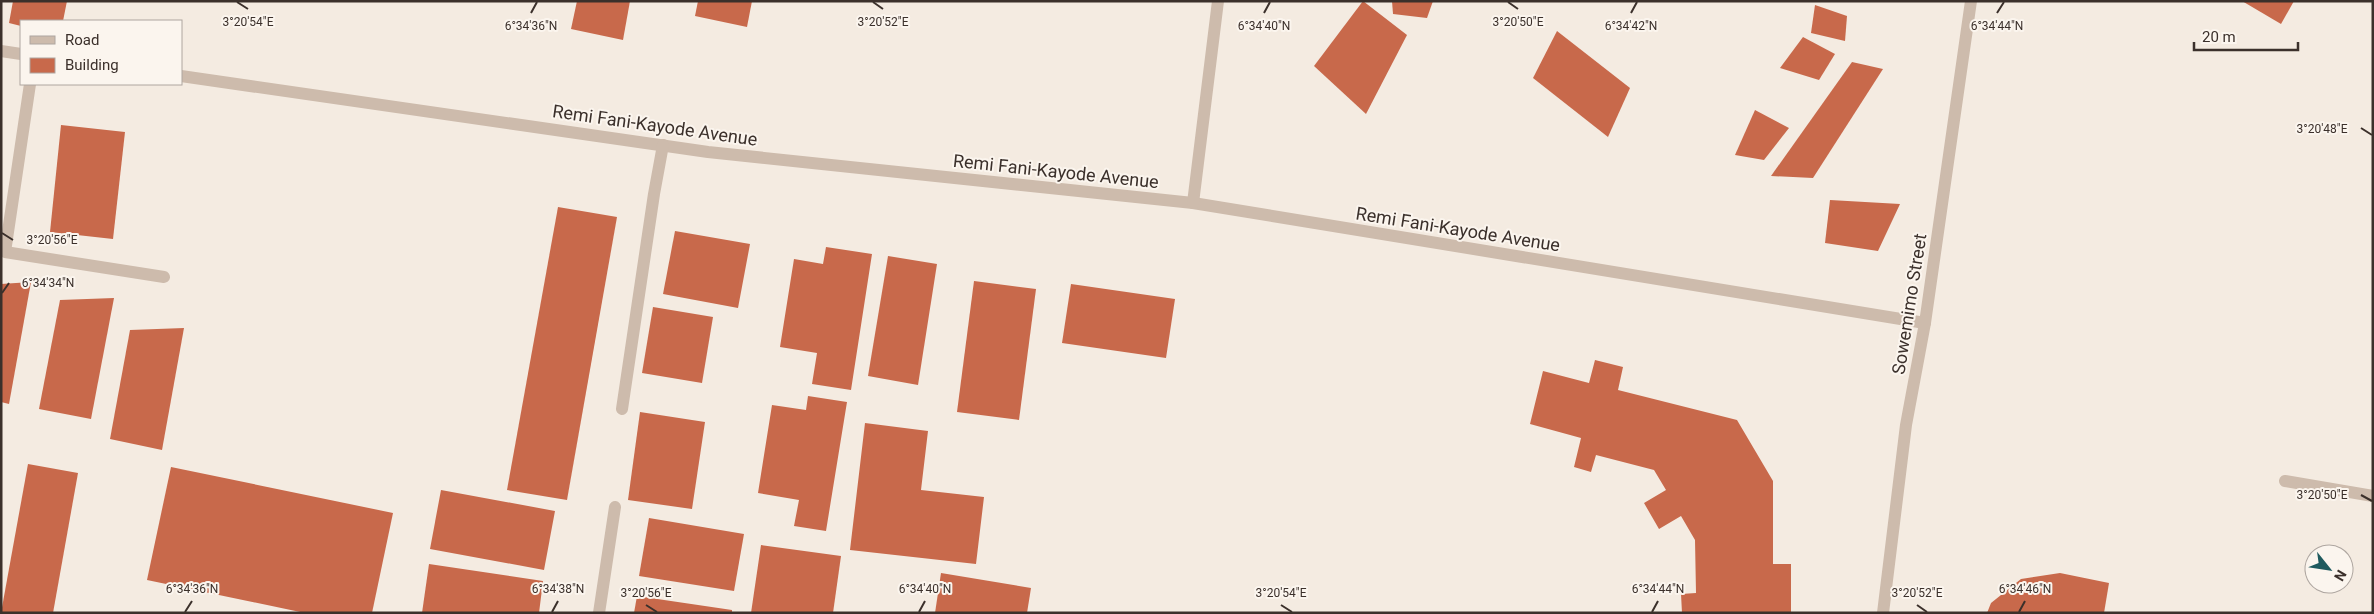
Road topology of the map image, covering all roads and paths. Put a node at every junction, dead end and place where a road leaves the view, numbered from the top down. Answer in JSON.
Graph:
{"nodes":[{"id":1,"x":1218,"y":1,"type":"edge"},
{"id":2,"x":1972,"y":1,"type":"edge"},
{"id":3,"x":1,"y":52,"type":"edge"},
{"id":4,"x":20,"y":54,"type":"edge"},
{"id":5,"x":182,"y":76,"type":"edge"},
{"id":6,"x":30,"y":85,"type":"edge"},
{"id":7,"x":663,"y":145,"type":"junction"},
{"id":8,"x":1193,"y":203,"type":"junction"},
{"id":9,"x":3,"y":252,"type":"edge"},
{"id":10,"x":164,"y":277,"type":"dead end"},
{"id":11,"x":1925,"y":323,"type":"junction"},
{"id":12,"x":622,"y":408,"type":"dead end"},
{"id":13,"x":2285,"y":481,"type":"dead end"},
{"id":14,"x":2373,"y":496,"type":"edge"},
{"id":15,"x":615,"y":507,"type":"dead end"},
{"id":16,"x":599,"y":613,"type":"edge"},
{"id":17,"x":1883,"y":613,"type":"edge"}],
"edges":[{"from":1,"to":8,"type":"street"},
{"from":2,"to":11,"type":"street","name":"Sowemimo Street"},
{"from":3,"to":4,"type":"street"},
{"from":5,"to":7,"type":"street","name":"Remi Fani-Kayode Avenue"},
{"from":6,"to":9,"type":"street"},
{"from":7,"to":8,"type":"street","name":"Remi Fani-Kayode Avenue"},
{"from":7,"to":12,"type":"street"},
{"from":8,"to":11,"type":"street","name":"Remi Fani-Kayode Avenue"},
{"from":9,"to":10,"type":"street"},
{"from":11,"to":17,"type":"street","name":"Sowemimo Street"},
{"from":13,"to":14,"type":"street"},
{"from":15,"to":16,"type":"street"}]}
